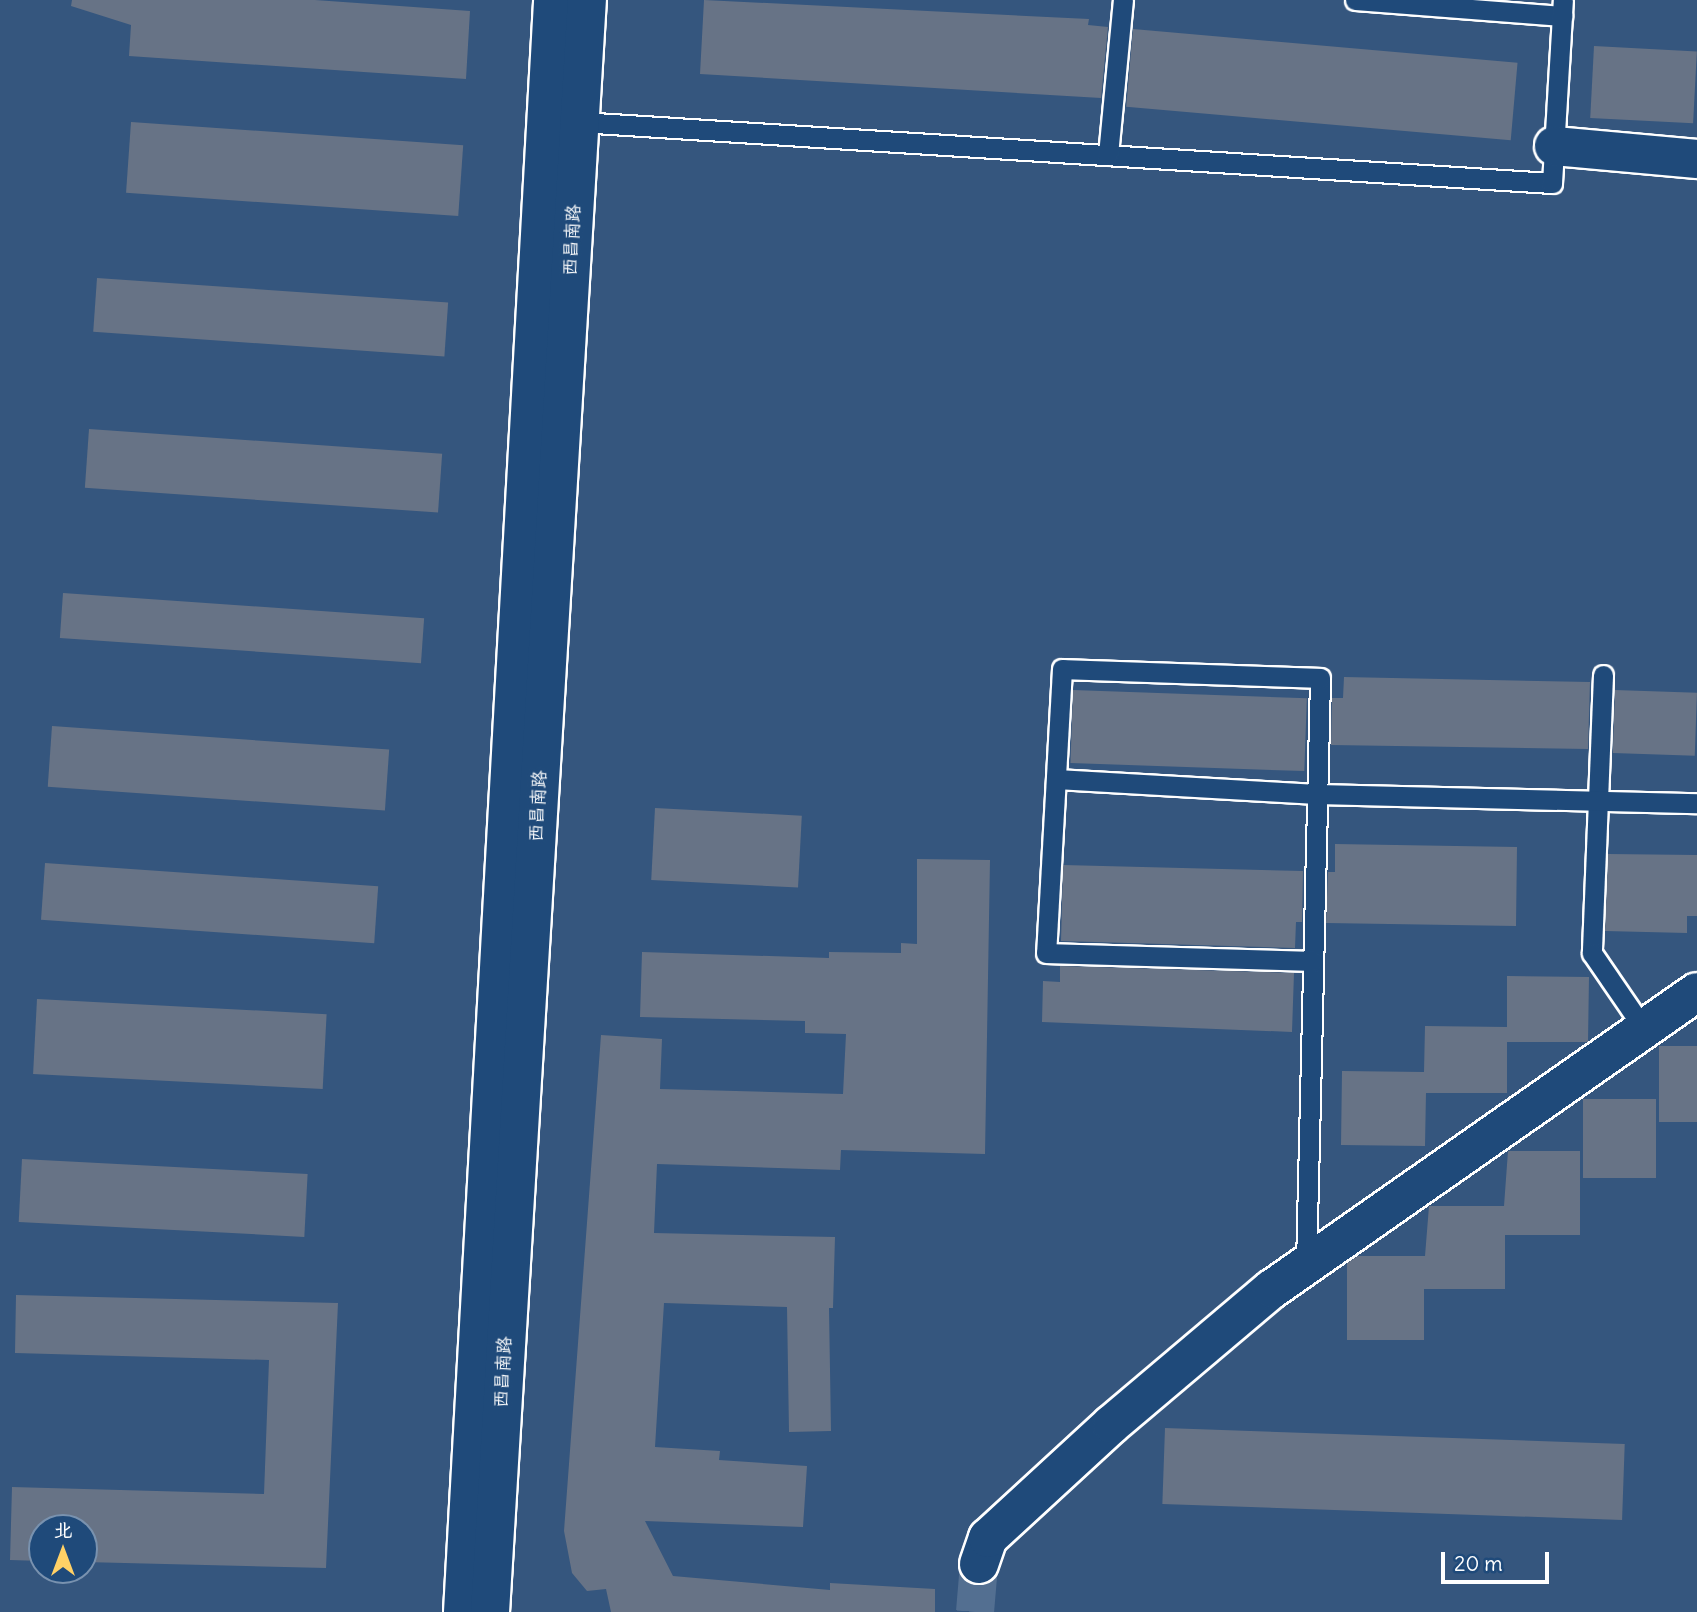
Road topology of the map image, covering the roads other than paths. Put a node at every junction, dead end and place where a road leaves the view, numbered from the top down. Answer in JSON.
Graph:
{"nodes":[{"id":1,"x":553,"y":0,"type":"edge"},
{"id":2,"x":587,"y":0,"type":"edge"},
{"id":3,"x":1123,"y":0,"type":"edge"},
{"id":4,"x":1355,"y":0,"type":"edge"},
{"id":5,"x":1562,"y":8,"type":"edge"},
{"id":6,"x":579,"y":122,"type":"junction"},
{"id":7,"x":1554,"y":146,"type":"junction"},
{"id":8,"x":1108,"y":156,"type":"junction"},
{"id":9,"x":1697,"y":159,"type":"edge"},
{"id":10,"x":1603,"y":675,"type":"dead end"},
{"id":11,"x":1056,"y":779,"type":"junction"},
{"id":12,"x":1317,"y":794,"type":"junction"},
{"id":13,"x":1599,"y":801,"type":"junction"},
{"id":14,"x":1697,"y":803,"type":"edge"},
{"id":15,"x":1313,"y":961,"type":"junction"},
{"id":16,"x":1697,"y":992,"type":"edge"},
{"id":17,"x":1644,"y":1029,"type":"junction"},
{"id":18,"x":1306,"y":1265,"type":"junction"},
{"id":19,"x":979,"y":1564,"type":"tunnel mouth"},
{"id":20,"x":463,"y":1612,"type":"edge"},
{"id":21,"x":490,"y":1612,"type":"edge"}],
"edges":[{"from":1,"to":20,"type":"street","name":"西昌南路"},
{"from":2,"to":6,"type":"street","name":"西昌南路"},
{"from":3,"to":8,"type":"lane"},
{"from":4,"to":5,"type":"lane"},
{"from":5,"to":7,"type":"lane"},
{"from":6,"to":8,"type":"lane"},
{"from":6,"to":21,"type":"street","name":"西昌南路"},
{"from":7,"to":8,"type":"lane"},
{"from":7,"to":9,"type":"street"},
{"from":10,"to":13,"type":"lane"},
{"from":11,"to":12,"type":"lane"},
{"from":11,"to":12,"type":"lane"},
{"from":11,"to":15,"type":"lane"},
{"from":12,"to":13,"type":"lane"},
{"from":12,"to":15,"type":"lane"},
{"from":13,"to":14,"type":"lane"},
{"from":13,"to":17,"type":"lane"},
{"from":15,"to":18,"type":"lane"},
{"from":16,"to":17,"type":"street"},
{"from":17,"to":18,"type":"street"},
{"from":18,"to":19,"type":"street"}]}
